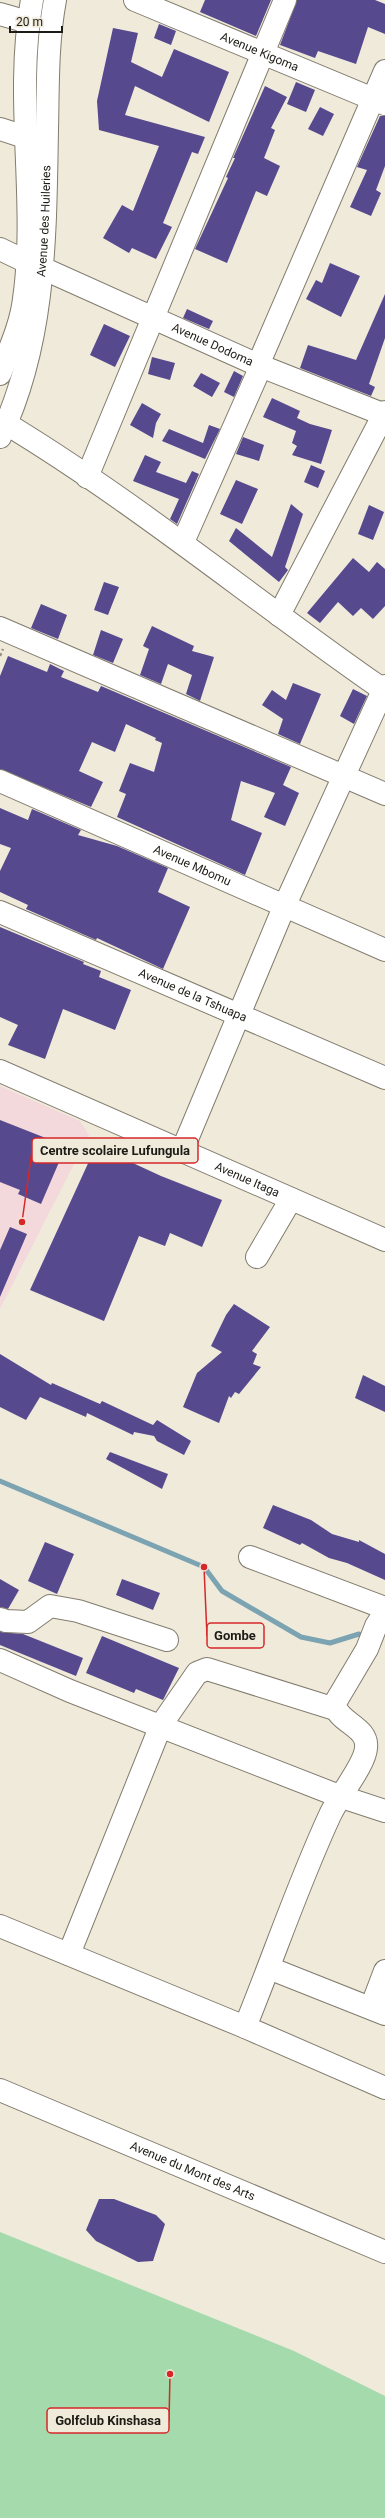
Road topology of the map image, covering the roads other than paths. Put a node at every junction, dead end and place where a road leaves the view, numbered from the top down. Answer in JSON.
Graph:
{"nodes":[{"id":1,"x":32,"y":0,"type":"edge"},
{"id":2,"x":55,"y":0,"type":"edge"},
{"id":3,"x":135,"y":0,"type":"edge"},
{"id":4,"x":285,"y":0,"type":"edge"},
{"id":5,"x":0,"y":14,"type":"edge"},
{"id":6,"x":28,"y":22,"type":"junction"},
{"id":7,"x":262,"y":52,"type":"junction"},
{"id":8,"x":385,"y":72,"type":"edge"},
{"id":9,"x":379,"y":101,"type":"edge"},
{"id":10,"x":0,"y":130,"type":"edge"},
{"id":11,"x":26,"y":137,"type":"junction"},
{"id":12,"x":0,"y":249,"type":"edge"},
{"id":13,"x":34,"y":265,"type":"junction"},
{"id":14,"x":154,"y":318,"type":"junction"},
{"id":15,"x":260,"y":366,"type":"junction"},
{"id":16,"x":0,"y":374,"type":"edge"},
{"id":17,"x":385,"y":414,"type":"edge"},
{"id":18,"x":2,"y":427,"type":"edge"},
{"id":19,"x":87,"y":477,"type":"junction"},
{"id":20,"x":183,"y":542,"type":"junction"},
{"id":21,"x":279,"y":615,"type":"junction"},
{"id":22,"x":0,"y":628,"type":"edge"},
{"id":23,"x":384,"y":689,"type":"edge"},
{"id":24,"x":343,"y":776,"type":"junction"},
{"id":25,"x":0,"y":781,"type":"edge"},
{"id":26,"x":385,"y":794,"type":"edge"},
{"id":27,"x":284,"y":907,"type":"junction"},
{"id":28,"x":0,"y":912,"type":"edge"},
{"id":29,"x":385,"y":950,"type":"edge"},
{"id":30,"x":239,"y":1015,"type":"junction"},
{"id":31,"x":0,"y":1071,"type":"edge"},
{"id":32,"x":385,"y":1078,"type":"edge"},
{"id":33,"x":182,"y":1151,"type":"junction"},
{"id":34,"x":291,"y":1199,"type":"junction"},
{"id":35,"x":385,"y":1240,"type":"edge"},
{"id":36,"x":257,"y":1258,"type":"dead end"},
{"id":37,"x":250,"y":1557,"type":"dead end"},
{"id":38,"x":382,"y":1615,"type":"edge"},
{"id":39,"x":0,"y":1619,"type":"edge"},
{"id":40,"x":166,"y":1640,"type":"dead end"},
{"id":41,"x":0,"y":1660,"type":"edge"},
{"id":42,"x":335,"y":1709,"type":"junction"},
{"id":43,"x":161,"y":1725,"type":"junction"},
{"id":44,"x":339,"y":1796,"type":"junction"},
{"id":45,"x":385,"y":1811,"type":"edge"},
{"id":46,"x":0,"y":1926,"type":"edge"},
{"id":47,"x":69,"y":1954,"type":"junction"},
{"id":48,"x":269,"y":1968,"type":"junction"},
{"id":49,"x":385,"y":1970,"type":"edge"},
{"id":50,"x":378,"y":2011,"type":"edge"},
{"id":51,"x":245,"y":2027,"type":"junction"},
{"id":52,"x":385,"y":2088,"type":"edge"},
{"id":53,"x":0,"y":2090,"type":"edge"},
{"id":54,"x":385,"y":2252,"type":"edge"}],
"edges":[{"from":1,"to":6,"type":"street","name":"Avenue des Huileries"},
{"from":2,"to":13,"type":"street","name":"Avenue des Huileries"},
{"from":3,"to":7,"type":"street","name":"Avenue Kigoma"},
{"from":4,"to":7,"type":"street"},
{"from":5,"to":6,"type":"street"},
{"from":6,"to":11,"type":"street","name":"Avenue des Huileries"},
{"from":7,"to":9,"type":"street","name":"Avenue Kigoma"},
{"from":7,"to":14,"type":"street"},
{"from":8,"to":9,"type":"street"},
{"from":9,"to":15,"type":"street"},
{"from":10,"to":11,"type":"street"},
{"from":11,"to":13,"type":"street","name":"Avenue des Huileries"},
{"from":12,"to":13,"type":"street","name":"Avenue Dodoma"},
{"from":13,"to":14,"type":"street","name":"Avenue Dodoma"},
{"from":13,"to":16,"type":"street","name":"Avenue des Huileries"},
{"from":13,"to":18,"type":"street","name":"Avenue des Huileries"},
{"from":14,"to":15,"type":"street","name":"Avenue Dodoma"},
{"from":14,"to":19,"type":"street"},
{"from":15,"to":17,"type":"street","name":"Avenue Dodoma"},
{"from":15,"to":20,"type":"street"},
{"from":17,"to":21,"type":"street"},
{"from":18,"to":19,"type":"street"},
{"from":19,"to":20,"type":"street"},
{"from":20,"to":21,"type":"street"},
{"from":21,"to":23,"type":"street"},
{"from":22,"to":24,"type":"street"},
{"from":23,"to":24,"type":"street"},
{"from":24,"to":26,"type":"street"},
{"from":24,"to":27,"type":"street"},
{"from":25,"to":27,"type":"street","name":"Avenue Mbomu"},
{"from":27,"to":29,"type":"street","name":"Avenue Mbomu"},
{"from":27,"to":30,"type":"street"},
{"from":28,"to":30,"type":"street","name":"Avenue de la Tshuapa"},
{"from":30,"to":32,"type":"street","name":"Avenue de la Tshuapa"},
{"from":30,"to":33,"type":"street"},
{"from":31,"to":33,"type":"street","name":"Avenue Itaga"},
{"from":33,"to":34,"type":"street","name":"Avenue Itaga"},
{"from":34,"to":35,"type":"street","name":"Avenue Itaga"},
{"from":34,"to":36,"type":"street"},
{"from":37,"to":38,"type":"street"},
{"from":38,"to":42,"type":"street"},
{"from":39,"to":40,"type":"street"},
{"from":41,"to":43,"type":"street"},
{"from":42,"to":43,"type":"street"},
{"from":42,"to":44,"type":"street"},
{"from":43,"to":44,"type":"street"},
{"from":43,"to":47,"type":"street"},
{"from":44,"to":45,"type":"street"},
{"from":44,"to":48,"type":"street"},
{"from":46,"to":47,"type":"street"},
{"from":47,"to":51,"type":"street"},
{"from":48,"to":50,"type":"street"},
{"from":48,"to":51,"type":"street"},
{"from":49,"to":50,"type":"street"},
{"from":51,"to":52,"type":"street"},
{"from":53,"to":54,"type":"street","name":"Avenue du Mont des Arts"}]}
